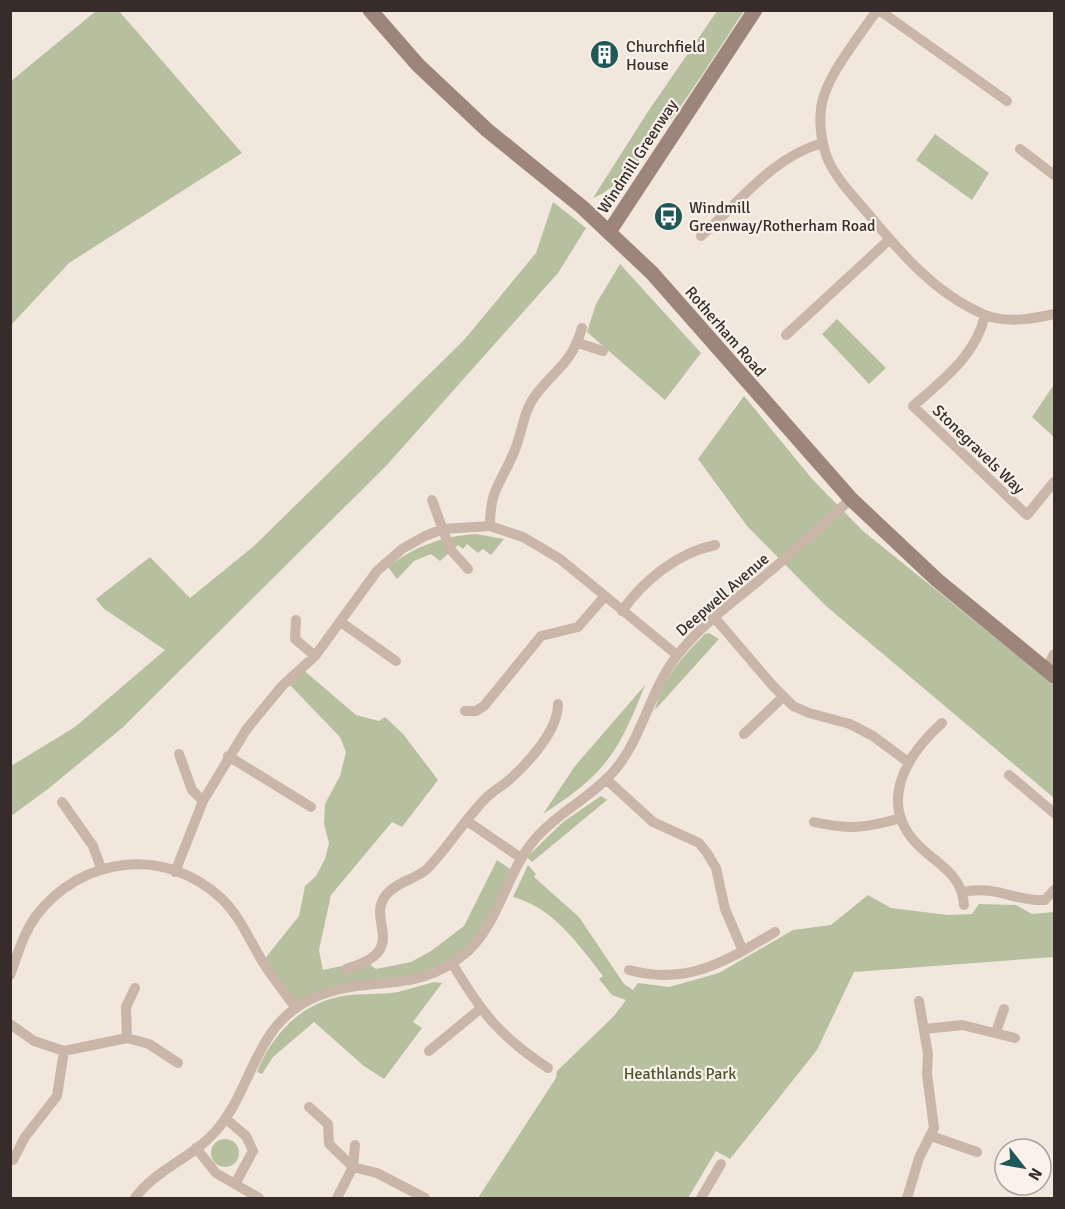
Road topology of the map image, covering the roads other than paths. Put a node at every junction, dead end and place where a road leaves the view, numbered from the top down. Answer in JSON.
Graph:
{"nodes":[{"id":1,"x":370,"y":10,"type":"edge"},
{"id":2,"x":755,"y":10,"type":"edge"},
{"id":3,"x":878,"y":10,"type":"edge"},
{"id":4,"x":1007,"y":101,"type":"dead end"},
{"id":5,"x":823,"y":143,"type":"junction"},
{"id":6,"x":1020,"y":149,"type":"dead end"},
{"id":7,"x":1054,"y":175,"type":"edge"},
{"id":8,"x":609,"y":232,"type":"junction"},
{"id":9,"x":701,"y":236,"type":"dead end"},
{"id":10,"x":890,"y":239,"type":"junction"},
{"id":11,"x":1054,"y":314,"type":"edge"},
{"id":12,"x":985,"y":315,"type":"junction"},
{"id":13,"x":582,"y":328,"type":"dead end"},
{"id":14,"x":786,"y":335,"type":"dead end"},
{"id":15,"x":578,"y":343,"type":"junction"},
{"id":16,"x":603,"y":351,"type":"dead end"},
{"id":17,"x":1054,"y":482,"type":"edge"},
{"id":18,"x":851,"y":499,"type":"junction"},
{"id":19,"x":432,"y":500,"type":"dead end"},
{"id":20,"x":490,"y":526,"type":"junction"},
{"id":21,"x":443,"y":529,"type":"junction"},
{"id":22,"x":715,"y":544,"type":"dead end"},
{"id":23,"x":468,"y":569,"type":"dead end"},
{"id":24,"x":605,"y":596,"type":"junction"},
{"id":25,"x":622,"y":611,"type":"junction"},
{"id":26,"x":714,"y":617,"type":"junction"},
{"id":27,"x":296,"y":620,"type":"dead end"},
{"id":28,"x":342,"y":623,"type":"junction"},
{"id":29,"x":1054,"y":654,"type":"edge"},
{"id":30,"x":677,"y":655,"type":"junction"},
{"id":31,"x":315,"y":656,"type":"junction"},
{"id":32,"x":396,"y":661,"type":"dead end"},
{"id":33,"x":1050,"y":673,"type":"edge"},
{"id":34,"x":783,"y":697,"type":"junction"},
{"id":35,"x":558,"y":704,"type":"dead end"},
{"id":36,"x":465,"y":711,"type":"dead end"},
{"id":37,"x":942,"y":723,"type":"dead end"},
{"id":38,"x":744,"y":734,"type":"dead end"},
{"id":39,"x":179,"y":754,"type":"dead end"},
{"id":40,"x":228,"y":756,"type":"junction"},
{"id":41,"x":908,"y":762,"type":"junction"},
{"id":42,"x":1009,"y":775,"type":"dead end"},
{"id":43,"x":606,"y":780,"type":"junction"},
{"id":44,"x":203,"y":801,"type":"junction"},
{"id":45,"x":62,"y":802,"type":"dead end"},
{"id":46,"x":311,"y":807,"type":"dead end"},
{"id":47,"x":1054,"y":813,"type":"edge"},
{"id":48,"x":901,"y":818,"type":"junction"},
{"id":49,"x":467,"y":821,"type":"junction"},
{"id":50,"x":814,"y":822,"type":"dead end"},
{"id":51,"x":520,"y":858,"type":"junction"},
{"id":52,"x":101,"y":868,"type":"junction"},
{"id":53,"x":175,"y":872,"type":"junction"},
{"id":54,"x":1054,"y":890,"type":"edge"},
{"id":55,"x":963,"y":892,"type":"junction"},
{"id":56,"x":964,"y":905,"type":"dead end"},
{"id":57,"x":775,"y":933,"type":"dead end"},
{"id":58,"x":743,"y":951,"type":"junction"},
{"id":59,"x":452,"y":963,"type":"junction"},
{"id":60,"x":346,"y":969,"type":"dead end"},
{"id":61,"x":629,"y":970,"type":"dead end"},
{"id":62,"x":10,"y":975,"type":"edge"},
{"id":63,"x":135,"y":988,"type":"dead end"},
{"id":64,"x":919,"y":1001,"type":"dead end"},
{"id":65,"x":296,"y":1008,"type":"junction"},
{"id":66,"x":480,"y":1009,"type":"junction"},
{"id":67,"x":1004,"y":1009,"type":"dead end"},
{"id":68,"x":10,"y":1024,"type":"edge"},
{"id":69,"x":925,"y":1029,"type":"junction"},
{"id":70,"x":996,"y":1032,"type":"junction"},
{"id":71,"x":127,"y":1038,"type":"junction"},
{"id":72,"x":1015,"y":1038,"type":"dead end"},
{"id":73,"x":429,"y":1051,"type":"dead end"},
{"id":74,"x":64,"y":1052,"type":"junction"},
{"id":75,"x":178,"y":1063,"type":"dead end"},
{"id":76,"x":548,"y":1068,"type":"dead end"},
{"id":77,"x":309,"y":1107,"type":"dead end"},
{"id":78,"x":226,"y":1119,"type":"junction"},
{"id":79,"x":931,"y":1136,"type":"junction"},
{"id":80,"x":355,"y":1145,"type":"dead end"},
{"id":81,"x":196,"y":1148,"type":"junction"},
{"id":82,"x":977,"y":1152,"type":"dead end"},
{"id":83,"x":13,"y":1160,"type":"dead end"},
{"id":84,"x":721,"y":1164,"type":"dead end"},
{"id":85,"x":353,"y":1167,"type":"junction"},
{"id":86,"x":235,"y":1184,"type":"junction"},
{"id":87,"x":135,"y":1198,"type":"edge"},
{"id":88,"x":259,"y":1198,"type":"edge"},
{"id":89,"x":337,"y":1198,"type":"edge"},
{"id":90,"x":425,"y":1198,"type":"edge"},
{"id":91,"x":701,"y":1198,"type":"edge"},
{"id":92,"x":907,"y":1198,"type":"edge"}],
"edges":[{"from":1,"to":8,"type":"main road","name":"Rotherham Road"},
{"from":2,"to":8,"type":"main road","name":"Windmill Greenway"},
{"from":3,"to":4,"type":"street"},
{"from":3,"to":5,"type":"street"},
{"from":5,"to":9,"type":"street"},
{"from":5,"to":10,"type":"street"},
{"from":6,"to":7,"type":"street"},
{"from":8,"to":18,"type":"main road","name":"Rotherham Road"},
{"from":10,"to":12,"type":"street"},
{"from":10,"to":14,"type":"street"},
{"from":11,"to":12,"type":"street"},
{"from":12,"to":17,"type":"street","name":"Stonegravels Way"},
{"from":13,"to":15,"type":"street"},
{"from":15,"to":16,"type":"street"},
{"from":15,"to":20,"type":"street"},
{"from":18,"to":26,"type":"street","name":"Deepwell Avenue"},
{"from":18,"to":33,"type":"main road","name":"Rotherham Road"},
{"from":19,"to":21,"type":"street"},
{"from":20,"to":21,"type":"street"},
{"from":20,"to":24,"type":"street"},
{"from":21,"to":23,"type":"street"},
{"from":21,"to":28,"type":"street"},
{"from":22,"to":25,"type":"street"},
{"from":24,"to":25,"type":"street"},
{"from":24,"to":36,"type":"street"},
{"from":25,"to":30,"type":"street"},
{"from":26,"to":30,"type":"street","name":"Deepwell Avenue"},
{"from":26,"to":34,"type":"street"},
{"from":27,"to":31,"type":"street"},
{"from":28,"to":31,"type":"street"},
{"from":28,"to":32,"type":"street"},
{"from":29,"to":33,"type":"street"},
{"from":30,"to":43,"type":"street","name":"Deepwell Avenue"},
{"from":31,"to":40,"type":"street"},
{"from":34,"to":38,"type":"street"},
{"from":34,"to":41,"type":"street"},
{"from":35,"to":49,"type":"street"},
{"from":37,"to":41,"type":"street"},
{"from":39,"to":44,"type":"street"},
{"from":40,"to":44,"type":"street"},
{"from":40,"to":46,"type":"street"},
{"from":41,"to":48,"type":"street"},
{"from":42,"to":47,"type":"street"},
{"from":43,"to":51,"type":"street","name":"Deepwell Avenue"},
{"from":43,"to":58,"type":"street"},
{"from":44,"to":53,"type":"street"},
{"from":45,"to":52,"type":"street"},
{"from":48,"to":50,"type":"street"},
{"from":48,"to":55,"type":"street"},
{"from":49,"to":51,"type":"street"},
{"from":49,"to":60,"type":"street"},
{"from":51,"to":59,"type":"street","name":"Deepwell Avenue"},
{"from":52,"to":53,"type":"street"},
{"from":52,"to":62,"type":"street"},
{"from":53,"to":65,"type":"street"},
{"from":54,"to":55,"type":"street"},
{"from":55,"to":56,"type":"street"},
{"from":57,"to":58,"type":"street"},
{"from":58,"to":61,"type":"street"},
{"from":59,"to":65,"type":"street","name":"Deepwell Avenue"},
{"from":59,"to":66,"type":"street"},
{"from":63,"to":71,"type":"street"},
{"from":64,"to":69,"type":"street"},
{"from":65,"to":78,"type":"street","name":"Deepwell Avenue"},
{"from":66,"to":73,"type":"street"},
{"from":66,"to":76,"type":"street"},
{"from":67,"to":70,"type":"street"},
{"from":68,"to":74,"type":"street"},
{"from":69,"to":70,"type":"street"},
{"from":69,"to":79,"type":"street"},
{"from":70,"to":72,"type":"street"},
{"from":71,"to":74,"type":"street"},
{"from":71,"to":75,"type":"street"},
{"from":74,"to":83,"type":"street"},
{"from":77,"to":85,"type":"street"},
{"from":78,"to":81,"type":"street","name":"Deepwell Avenue"},
{"from":78,"to":86,"type":"street"},
{"from":79,"to":82,"type":"street"},
{"from":79,"to":92,"type":"street"},
{"from":80,"to":85,"type":"street"},
{"from":81,"to":86,"type":"street"},
{"from":81,"to":87,"type":"street","name":"Deepwell Avenue"},
{"from":84,"to":91,"type":"street"},
{"from":85,"to":89,"type":"street"},
{"from":85,"to":90,"type":"street"},
{"from":86,"to":88,"type":"street"}]}
